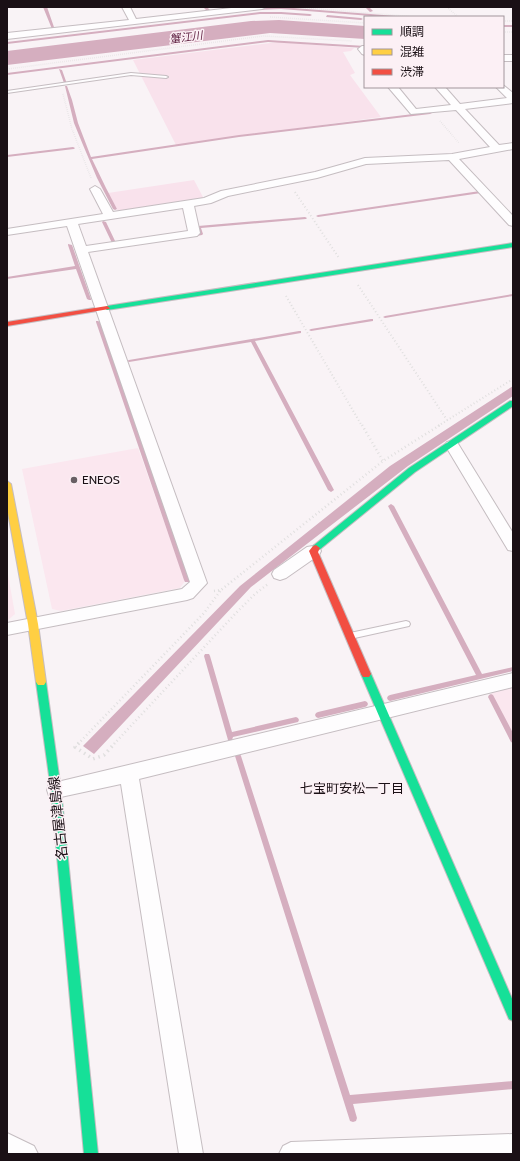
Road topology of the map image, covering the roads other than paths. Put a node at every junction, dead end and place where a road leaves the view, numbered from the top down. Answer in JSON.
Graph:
{"nodes":[{"id":1,"x":126,"y":7,"type":"edge"},
{"id":2,"x":262,"y":7,"type":"edge"},
{"id":3,"x":134,"y":22,"type":"junction"},
{"id":4,"x":7,"y":36,"type":"edge"},
{"id":5,"x":166,"y":76,"type":"dead end"},
{"id":6,"x":394,"y":88,"type":"edge"},
{"id":7,"x":441,"y":88,"type":"edge"},
{"id":8,"x":502,"y":88,"type":"edge"},
{"id":9,"x":7,"y":92,"type":"edge"},
{"id":10,"x":513,"y":99,"type":"edge"},
{"id":11,"x":458,"y":107,"type":"junction"},
{"id":12,"x":513,"y":146,"type":"edge"},
{"id":13,"x":496,"y":148,"type":"junction"},
{"id":14,"x":452,"y":157,"type":"junction"},
{"id":15,"x":95,"y":189,"type":"road end"},
{"id":16,"x":188,"y":205,"type":"junction"},
{"id":17,"x":110,"y":217,"type":"junction"},
{"id":18,"x":72,"y":223,"type":"junction"},
{"id":19,"x":513,"y":223,"type":"edge"},
{"id":20,"x":7,"y":232,"type":"edge"},
{"id":21,"x":513,"y":245,"type":"edge"},
{"id":22,"x":82,"y":250,"type":"junction"},
{"id":23,"x":102,"y":309,"type":"junction"},
{"id":24,"x":7,"y":324,"type":"edge"},
{"id":25,"x":513,"y":403,"type":"edge"},
{"id":26,"x":452,"y":445,"type":"junction"},
{"id":27,"x":7,"y":484,"type":"edge"},
{"id":28,"x":513,"y":546,"type":"edge"},
{"id":29,"x":313,"y":551,"type":"junction"},
{"id":30,"x":280,"y":574,"type":"road end"},
{"id":31,"x":33,"y":624,"type":"junction"},
{"id":32,"x":406,"y":624,"type":"dead end"},
{"id":33,"x":7,"y":629,"type":"edge"},
{"id":34,"x":349,"y":636,"type":"junction"},
{"id":35,"x":513,"y":680,"type":"edge"},
{"id":36,"x":381,"y":712,"type":"junction"},
{"id":37,"x":129,"y":774,"type":"junction"},
{"id":38,"x":56,"y":790,"type":"junction"},
{"id":39,"x":513,"y":1016,"type":"edge"},
{"id":40,"x":7,"y":1145,"type":"edge"},
{"id":41,"x":513,"y":1146,"type":"edge"},
{"id":42,"x":395,"y":1152,"type":"edge"},
{"id":43,"x":26,"y":1154,"type":"edge"},
{"id":44,"x":91,"y":1154,"type":"edge"},
{"id":45,"x":191,"y":1154,"type":"edge"},
{"id":46,"x":291,"y":1154,"type":"edge"}],
"edges":[{"from":1,"to":3,"type":"street"},
{"from":2,"to":3,"type":"street"},
{"from":3,"to":4,"type":"street"},
{"from":5,"to":9,"type":"lane"},
{"from":6,"to":11,"type":"street"},
{"from":7,"to":11,"type":"street"},
{"from":8,"to":10,"type":"street"},
{"from":10,"to":11,"type":"street"},
{"from":11,"to":13,"type":"street"},
{"from":12,"to":13,"type":"street"},
{"from":13,"to":14,"type":"street"},
{"from":14,"to":16,"type":"street"},
{"from":14,"to":19,"type":"street"},
{"from":15,"to":17,"type":"street"},
{"from":16,"to":17,"type":"street"},
{"from":16,"to":22,"type":"street"},
{"from":17,"to":18,"type":"street"},
{"from":18,"to":20,"type":"street"},
{"from":18,"to":22,"type":"street"},
{"from":21,"to":23,"type":"street"},
{"from":22,"to":23,"type":"street"},
{"from":23,"to":24,"type":"street"},
{"from":23,"to":31,"type":"street"},
{"from":25,"to":26,"type":"street"},
{"from":26,"to":28,"type":"street"},
{"from":26,"to":29,"type":"street"},
{"from":27,"to":31,"type":"street","name":"名古屋津島線"},
{"from":29,"to":30,"type":"street"},
{"from":29,"to":34,"type":"street"},
{"from":31,"to":33,"type":"street"},
{"from":31,"to":38,"type":"street","name":"名古屋津島線"},
{"from":32,"to":34,"type":"lane"},
{"from":34,"to":36,"type":"street"},
{"from":35,"to":36,"type":"street"},
{"from":36,"to":37,"type":"street"},
{"from":36,"to":39,"type":"street"},
{"from":37,"to":38,"type":"street"},
{"from":37,"to":45,"type":"street"},
{"from":38,"to":44,"type":"street","name":"名古屋津島線"},
{"from":40,"to":43,"type":"street"},
{"from":41,"to":42,"type":"street"},
{"from":42,"to":46,"type":"street"}]}
